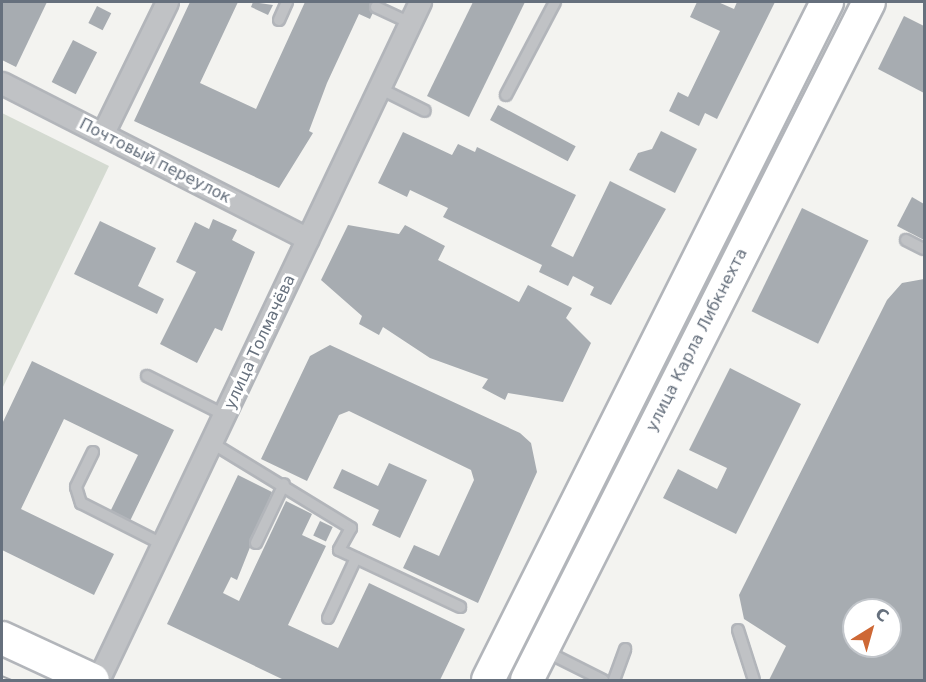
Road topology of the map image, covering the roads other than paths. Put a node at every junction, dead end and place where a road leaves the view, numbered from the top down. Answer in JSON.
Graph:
{"nodes":[{"id":1,"x":167,"y":2,"type":"edge"},
{"id":2,"x":287,"y":2,"type":"edge"},
{"id":3,"x":420,"y":2,"type":"edge"},
{"id":4,"x":555,"y":2,"type":"edge"},
{"id":5,"x":827,"y":2,"type":"edge"},
{"id":6,"x":869,"y":2,"type":"edge"},
{"id":7,"x":376,"y":7,"type":"dead end"},
{"id":8,"x":279,"y":20,"type":"dead end"},
{"id":9,"x":410,"y":23,"type":"junction"},
{"id":10,"x":2,"y":83,"type":"edge"},
{"id":11,"x":379,"y":88,"type":"junction"},
{"id":12,"x":507,"y":95,"type":"dead end"},
{"id":13,"x":425,"y":111,"type":"dead end"},
{"id":14,"x":103,"y":133,"type":"junction"},
{"id":15,"x":308,"y":239,"type":"junction"},
{"id":16,"x":906,"y":240,"type":"dead end"},
{"id":17,"x":924,"y":249,"type":"edge"},
{"id":18,"x":147,"y":376,"type":"dead end"},
{"id":19,"x":225,"y":415,"type":"junction"},
{"id":20,"x":212,"y":443,"type":"junction"},
{"id":21,"x":93,"y":452,"type":"dead end"},
{"id":22,"x":284,"y":484,"type":"junction"},
{"id":23,"x":256,"y":543,"type":"dead end"},
{"id":24,"x":164,"y":545,"type":"junction"},
{"id":25,"x":356,"y":558,"type":"junction"},
{"id":26,"x":460,"y":608,"type":"dead end"},
{"id":27,"x":328,"y":618,"type":"dead end"},
{"id":28,"x":738,"y":630,"type":"dead end"},
{"id":29,"x":2,"y":638,"type":"edge"},
{"id":30,"x":625,"y":649,"type":"dead end"},
{"id":31,"x":542,"y":650,"type":"junction"},
{"id":32,"x":93,"y":681,"type":"edge"},
{"id":33,"x":98,"y":681,"type":"edge"},
{"id":34,"x":488,"y":681,"type":"edge"},
{"id":35,"x":527,"y":681,"type":"edge"},
{"id":36,"x":603,"y":681,"type":"edge"},
{"id":37,"x":614,"y":681,"type":"edge"},
{"id":38,"x":754,"y":681,"type":"edge"}],
"edges":[{"from":1,"to":14,"type":"street"},
{"from":2,"to":8,"type":"lane"},
{"from":3,"to":9,"type":"street","name":"улица Толмачёва"},
{"from":4,"to":12,"type":"lane"},
{"from":5,"to":34,"type":"main road","name":"улица Карла Либкнехта"},
{"from":6,"to":31,"type":"main road","name":"улица Карла Либкнехта"},
{"from":7,"to":9,"type":"lane"},
{"from":9,"to":11,"type":"street","name":"улица Толмачёва"},
{"from":10,"to":14,"type":"street","name":"Почтовый переулок"},
{"from":11,"to":13,"type":"lane"},
{"from":11,"to":15,"type":"street","name":"улица Толмачёва"},
{"from":14,"to":15,"type":"street","name":"Почтовый переулок"},
{"from":15,"to":19,"type":"street","name":"улица Толмачёва"},
{"from":16,"to":17,"type":"lane"},
{"from":18,"to":19,"type":"lane"},
{"from":19,"to":20,"type":"street","name":"улица Толмачёва"},
{"from":20,"to":22,"type":"lane"},
{"from":20,"to":24,"type":"street","name":"улица Толмачёва"},
{"from":21,"to":24,"type":"lane"},
{"from":22,"to":23,"type":"lane"},
{"from":22,"to":25,"type":"lane"},
{"from":24,"to":33,"type":"street","name":"улица Толмачёва"},
{"from":25,"to":26,"type":"lane"},
{"from":25,"to":27,"type":"lane"},
{"from":28,"to":38,"type":"lane"},
{"from":29,"to":32,"type":"main road"},
{"from":30,"to":37,"type":"lane"},
{"from":31,"to":35,"type":"main road","name":"улица Карла Либкнехта"},
{"from":31,"to":36,"type":"lane"}]}
